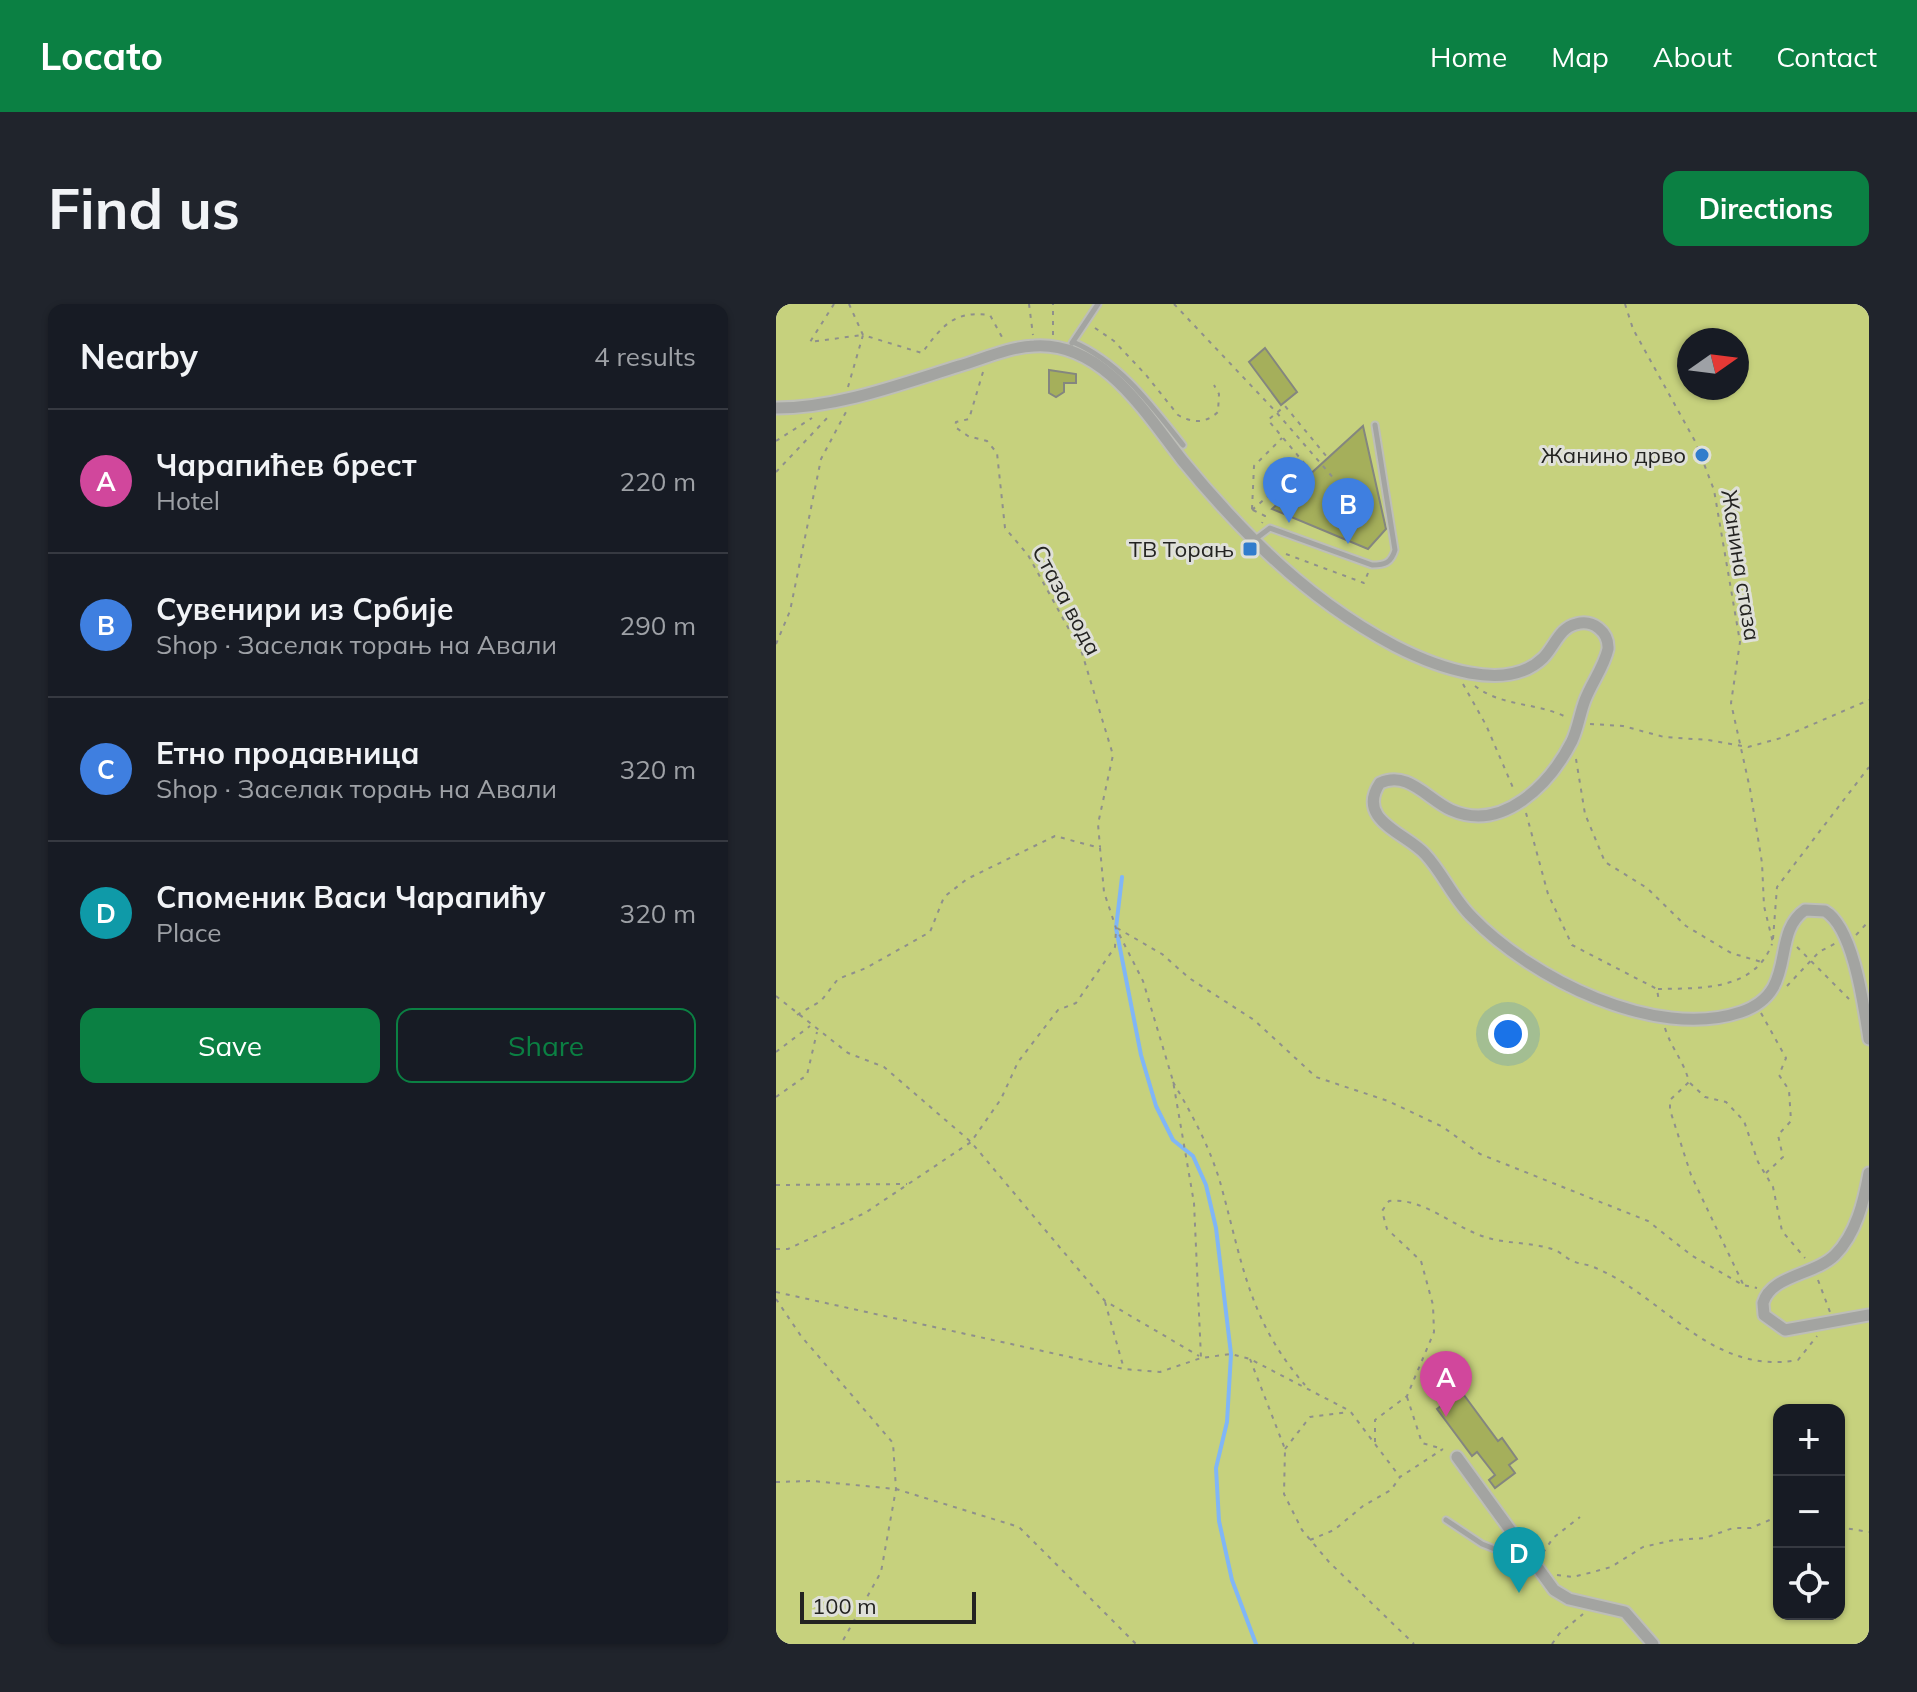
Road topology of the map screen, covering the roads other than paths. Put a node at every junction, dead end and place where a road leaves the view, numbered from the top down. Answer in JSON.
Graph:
{"nodes":[{"id":1,"x":1098,"y":304,"type":"edge"},
{"id":2,"x":1070,"y":347,"type":"junction"},
{"id":3,"x":776,"y":408,"type":"edge"},
{"id":4,"x":1375,"y":425,"type":"dead end"},
{"id":5,"x":1183,"y":445,"type":"dead end"},
{"id":6,"x":1254,"y":540,"type":"junction"},
{"id":7,"x":1869,"y":1039,"type":"edge"},
{"id":8,"x":1869,"y":1173,"type":"edge"},
{"id":9,"x":1867,"y":1319,"type":"edge"},
{"id":10,"x":1457,"y":1457,"type":"dead end"},
{"id":11,"x":1446,"y":1520,"type":"dead end"},
{"id":12,"x":1536,"y":1565,"type":"junction"},
{"id":13,"x":1653,"y":1644,"type":"edge"}],
"edges":[{"from":1,"to":2,"type":"lane"},
{"from":2,"to":3,"type":"street"},
{"from":2,"to":5,"type":"lane"},
{"from":2,"to":6,"type":"street"},
{"from":4,"to":6,"type":"lane"},
{"from":6,"to":7,"type":"street"},
{"from":8,"to":9,"type":"street"},
{"from":10,"to":12,"type":"street"},
{"from":11,"to":12,"type":"lane"},
{"from":12,"to":13,"type":"street"}]}
